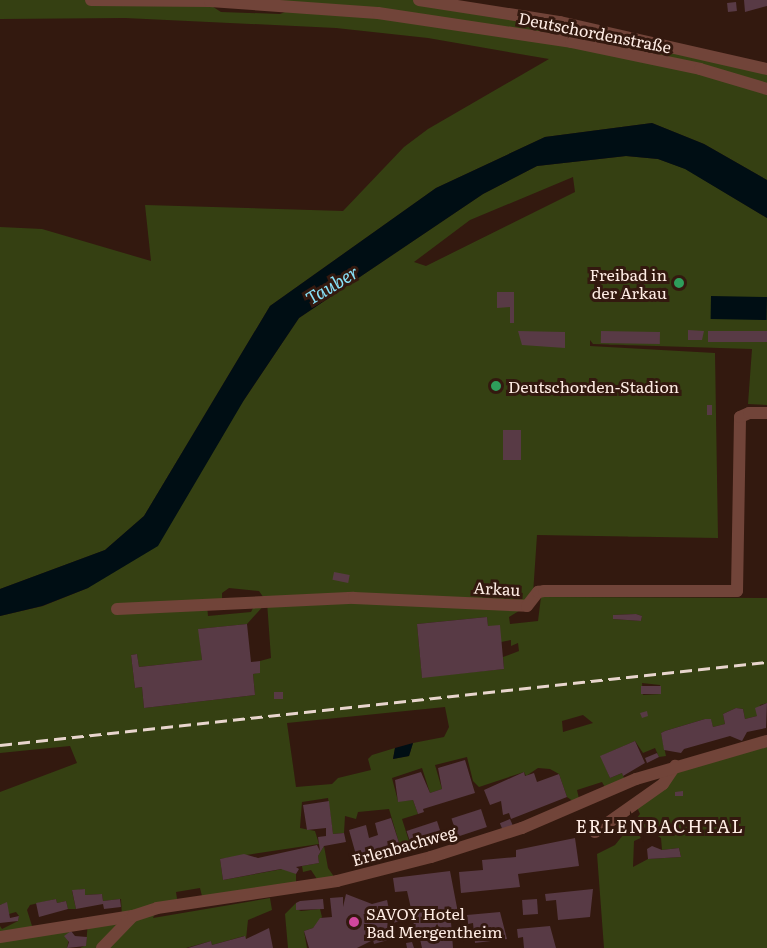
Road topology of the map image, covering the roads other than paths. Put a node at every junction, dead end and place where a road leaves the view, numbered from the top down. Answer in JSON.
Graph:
{"nodes":[{"id":1,"x":91,"y":0,"type":"edge"},
{"id":2,"x":419,"y":0,"type":"edge"},
{"id":3,"x":767,"y":69,"type":"edge"},
{"id":4,"x":767,"y":89,"type":"edge"},
{"id":5,"x":767,"y":413,"type":"edge"},
{"id":6,"x":117,"y":609,"type":"dead end"},
{"id":7,"x":767,"y":741,"type":"edge"},
{"id":8,"x":675,"y":766,"type":"junction"},
{"id":9,"x":594,"y":832,"type":"dead end"},
{"id":10,"x":133,"y":916,"type":"junction"},
{"id":11,"x":0,"y":937,"type":"edge"},
{"id":12,"x":102,"y":948,"type":"edge"}],
"edges":[{"from":1,"to":4,"type":"street","name":"Deutschordenstraße"},
{"from":2,"to":3,"type":"street"},
{"from":5,"to":6,"type":"street","name":"Arkau"},
{"from":7,"to":8,"type":"street","name":"Erlenbachweg"},
{"from":8,"to":9,"type":"street"},
{"from":8,"to":10,"type":"street","name":"Erlenbachweg"},
{"from":10,"to":11,"type":"street","name":"Erlenbachweg"},
{"from":10,"to":12,"type":"street"}]}
